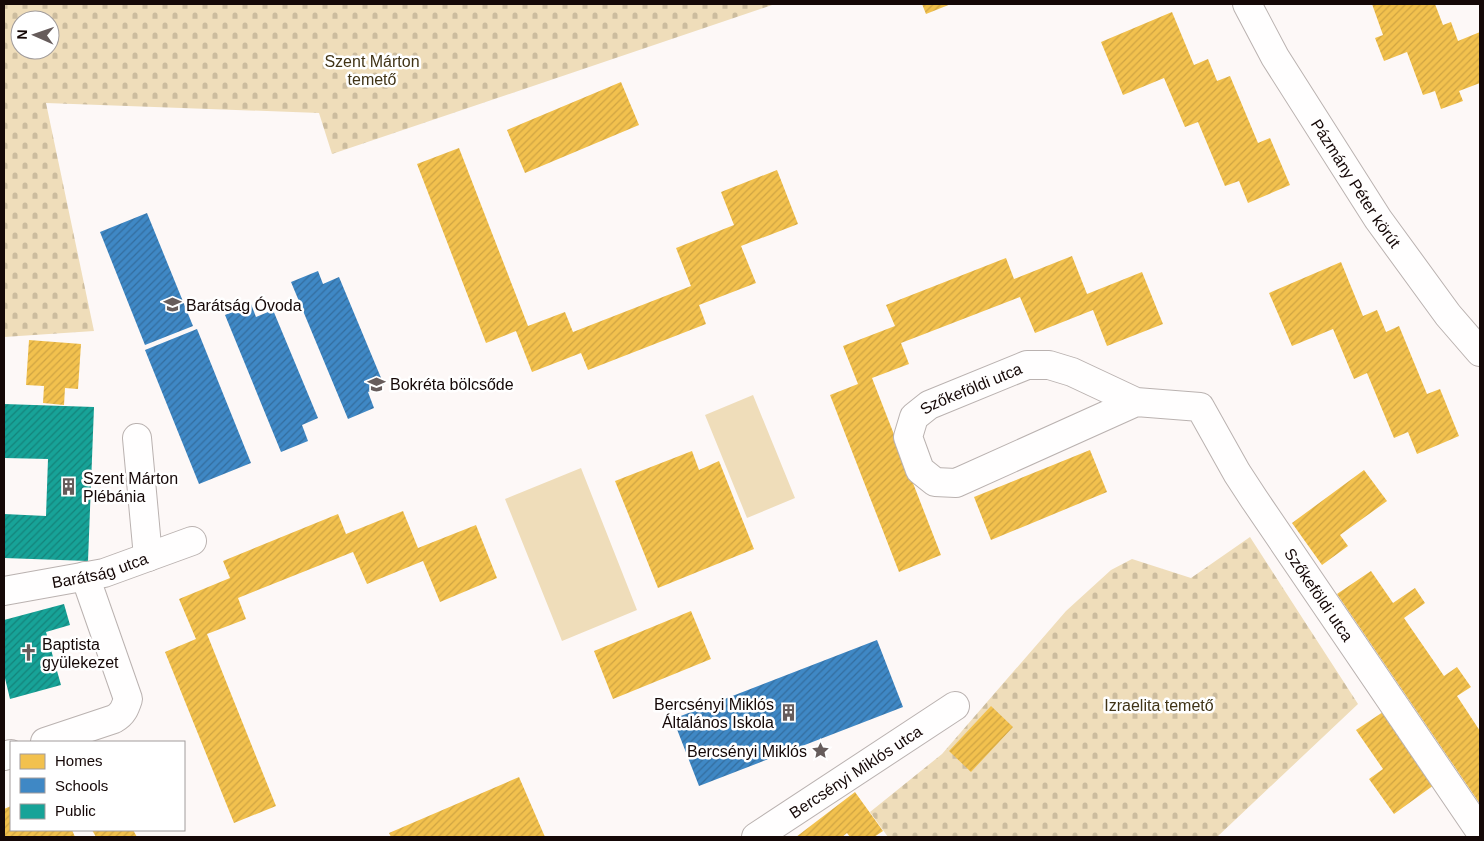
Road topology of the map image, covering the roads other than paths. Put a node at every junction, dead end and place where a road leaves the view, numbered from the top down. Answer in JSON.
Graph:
{"nodes":[{"id":1,"x":1247,"y":4,"type":"edge"},
{"id":2,"x":1480,"y":352,"type":"edge"},
{"id":3,"x":1136,"y":402,"type":"junction"},
{"id":4,"x":137,"y":438,"type":"dead end"},
{"id":5,"x":192,"y":540,"type":"dead end"},
{"id":6,"x":148,"y":556,"type":"junction"},
{"id":7,"x":85,"y":576,"type":"junction"},
{"id":8,"x":4,"y":592,"type":"edge"},
{"id":9,"x":955,"y":706,"type":"dead end"},
{"id":10,"x":48,"y":741,"type":"edge"},
{"id":11,"x":1480,"y":831,"type":"edge"},
{"id":12,"x":756,"y":837,"type":"edge"}],
"edges":[{"from":1,"to":2,"type":"street","name":"Pázmány Péter körút"},
{"from":3,"to":3,"type":"street","name":"Szőkeföldi utca"},
{"from":3,"to":11,"type":"street","name":"Szőkeföldi utca"},
{"from":4,"to":6,"type":"street"},
{"from":5,"to":6,"type":"street","name":"Barátság utca"},
{"from":6,"to":7,"type":"street","name":"Barátság utca"},
{"from":7,"to":8,"type":"street","name":"Barátság utca"},
{"from":7,"to":10,"type":"street"},
{"from":9,"to":12,"type":"street","name":"Bercsényi Miklós utca"}]}
